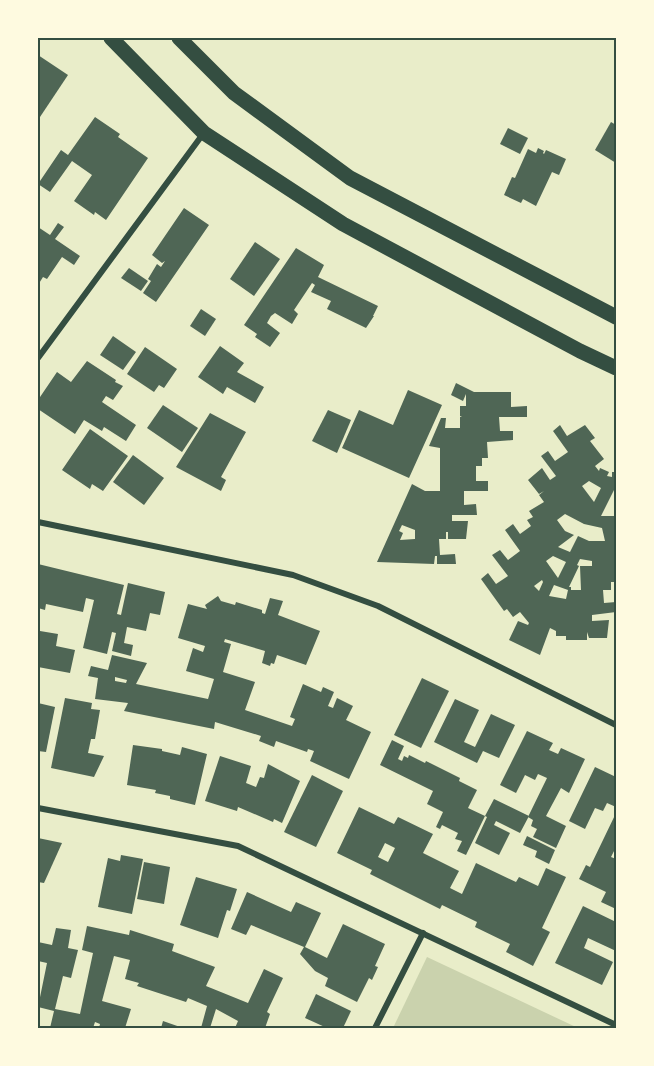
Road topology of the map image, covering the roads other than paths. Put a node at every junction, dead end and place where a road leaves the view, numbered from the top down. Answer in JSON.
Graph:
{"nodes":[{"id":1,"x":111,"y":38,"type":"edge"},
{"id":2,"x":179,"y":38,"type":"edge"},
{"id":3,"x":204,"y":133,"type":"junction"},
{"id":4,"x":616,"y":317,"type":"edge"},
{"id":5,"x":38,"y":358,"type":"edge"},
{"id":6,"x":616,"y":369,"type":"edge"},
{"id":7,"x":38,"y":522,"type":"edge"},
{"id":8,"x":616,"y":725,"type":"edge"},
{"id":9,"x":38,"y":808,"type":"edge"},
{"id":10,"x":423,"y":933,"type":"junction"},
{"id":11,"x":616,"y":1025,"type":"edge"},
{"id":12,"x":375,"y":1029,"type":"edge"}],
"edges":[{"from":1,"to":3,"type":"main road"},
{"from":2,"to":4,"type":"main road"},
{"from":3,"to":5,"type":"street"},
{"from":3,"to":6,"type":"main road"},
{"from":7,"to":8,"type":"street"},
{"from":9,"to":10,"type":"street"},
{"from":10,"to":11,"type":"street"},
{"from":10,"to":12,"type":"street"}]}
